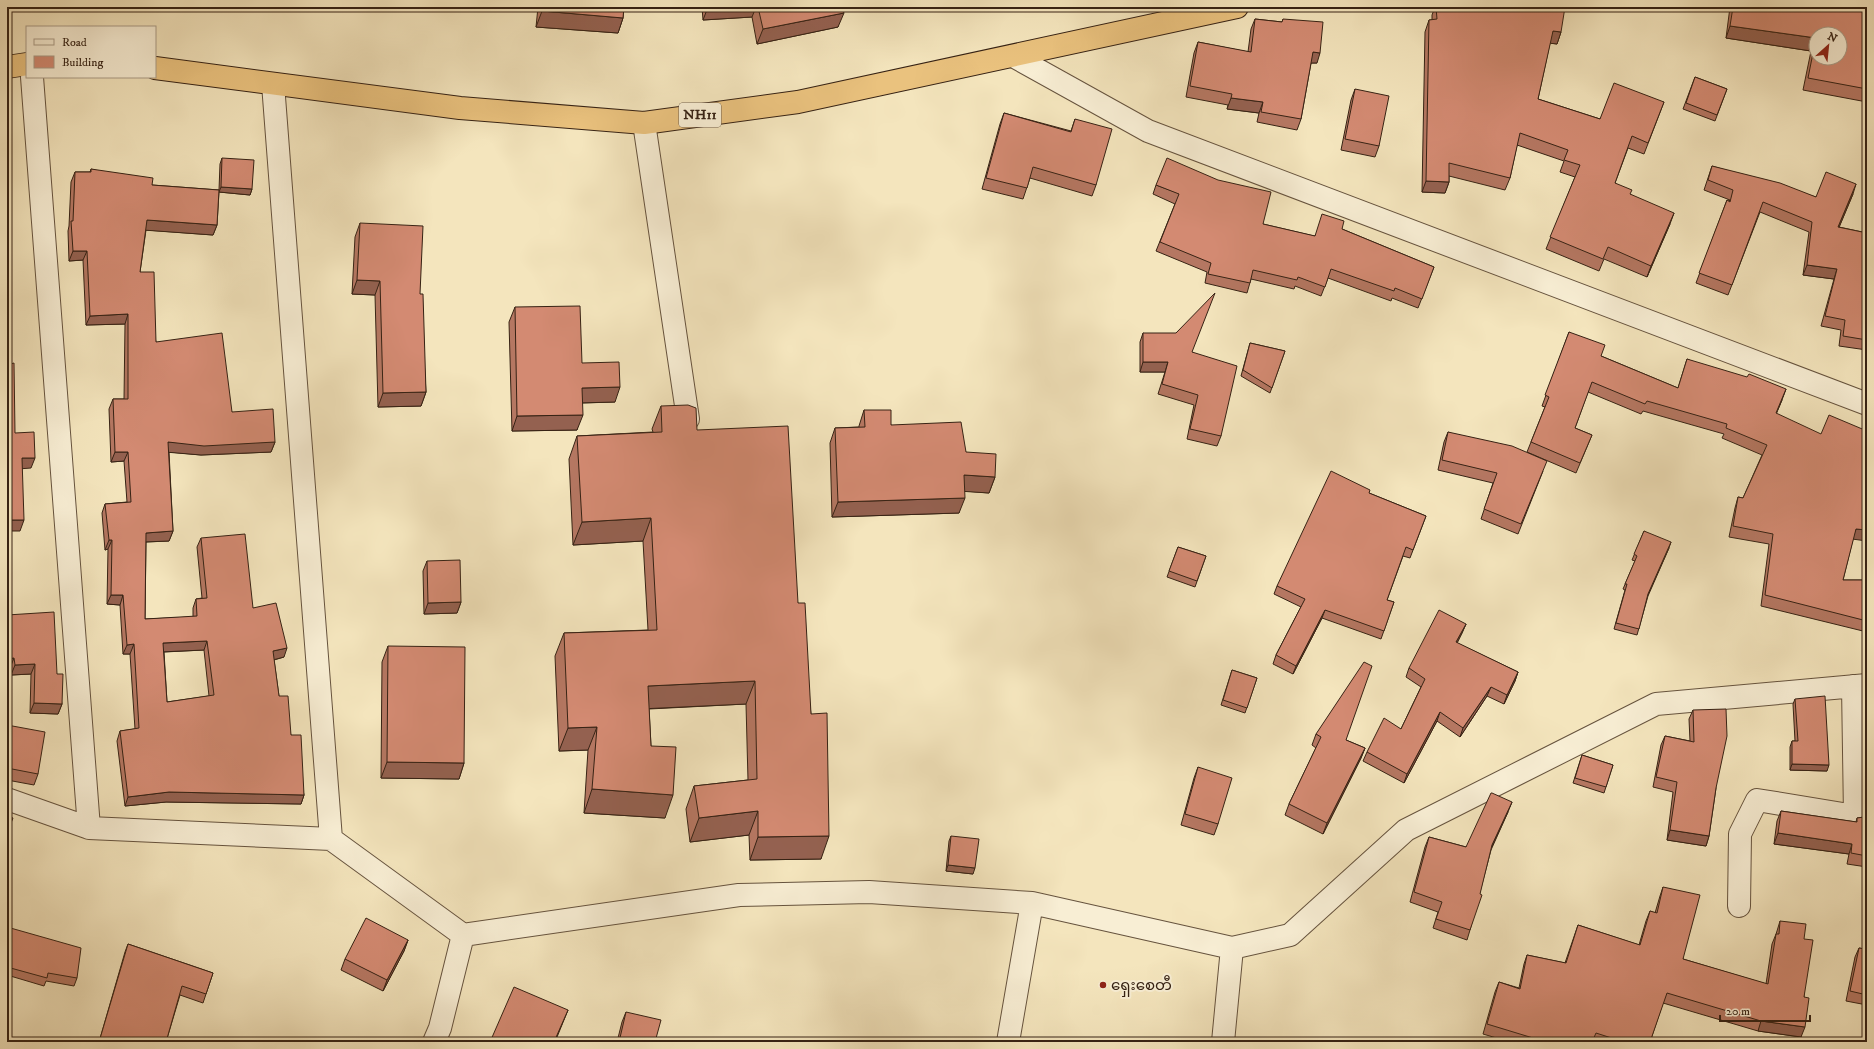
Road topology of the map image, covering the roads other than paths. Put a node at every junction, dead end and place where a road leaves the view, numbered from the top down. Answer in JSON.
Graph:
{"nodes":[{"id":1,"x":1237,"y":7,"type":"edge"},
{"id":2,"x":1012,"y":56,"type":"junction"},
{"id":3,"x":26,"y":64,"type":"edge"},
{"id":4,"x":7,"y":67,"type":"edge"},
{"id":5,"x":156,"y":68,"type":"edge"},
{"id":6,"x":32,"y":78,"type":"edge"},
{"id":7,"x":273,"y":84,"type":"junction"},
{"id":8,"x":644,"y":123,"type":"junction"},
{"id":9,"x":1867,"y":404,"type":"edge"},
{"id":10,"x":688,"y":419,"type":"edge"},
{"id":11,"x":1860,"y":685,"type":"edge"},
{"id":12,"x":7,"y":799,"type":"edge"},
{"id":13,"x":89,"y":828,"type":"junction"},
{"id":14,"x":331,"y":839,"type":"junction"},
{"id":15,"x":1032,"y":903,"type":"junction"},
{"id":16,"x":1739,"y":906,"type":"dead end"},
{"id":17,"x":464,"y":935,"type":"junction"},
{"id":18,"x":1232,"y":948,"type":"junction"},
{"id":19,"x":434,"y":1042,"type":"edge"},
{"id":20,"x":1008,"y":1042,"type":"edge"},
{"id":21,"x":1223,"y":1042,"type":"edge"}],
"edges":[{"from":1,"to":2,"type":"highway","number":"NH11"},
{"from":2,"to":8,"type":"highway","number":"NH11"},
{"from":2,"to":9,"type":"street"},
{"from":3,"to":4,"type":"highway"},
{"from":5,"to":7,"type":"highway","number":"NH11"},
{"from":6,"to":13,"type":"street"},
{"from":7,"to":8,"type":"highway","number":"NH11"},
{"from":7,"to":14,"type":"street"},
{"from":8,"to":10,"type":"street"},
{"from":11,"to":16,"type":"street"},
{"from":11,"to":18,"type":"street"},
{"from":12,"to":13,"type":"street"},
{"from":13,"to":14,"type":"street"},
{"from":14,"to":17,"type":"street"},
{"from":15,"to":17,"type":"street"},
{"from":15,"to":18,"type":"street"},
{"from":15,"to":20,"type":"street"},
{"from":17,"to":19,"type":"street"},
{"from":18,"to":21,"type":"street"}]}
